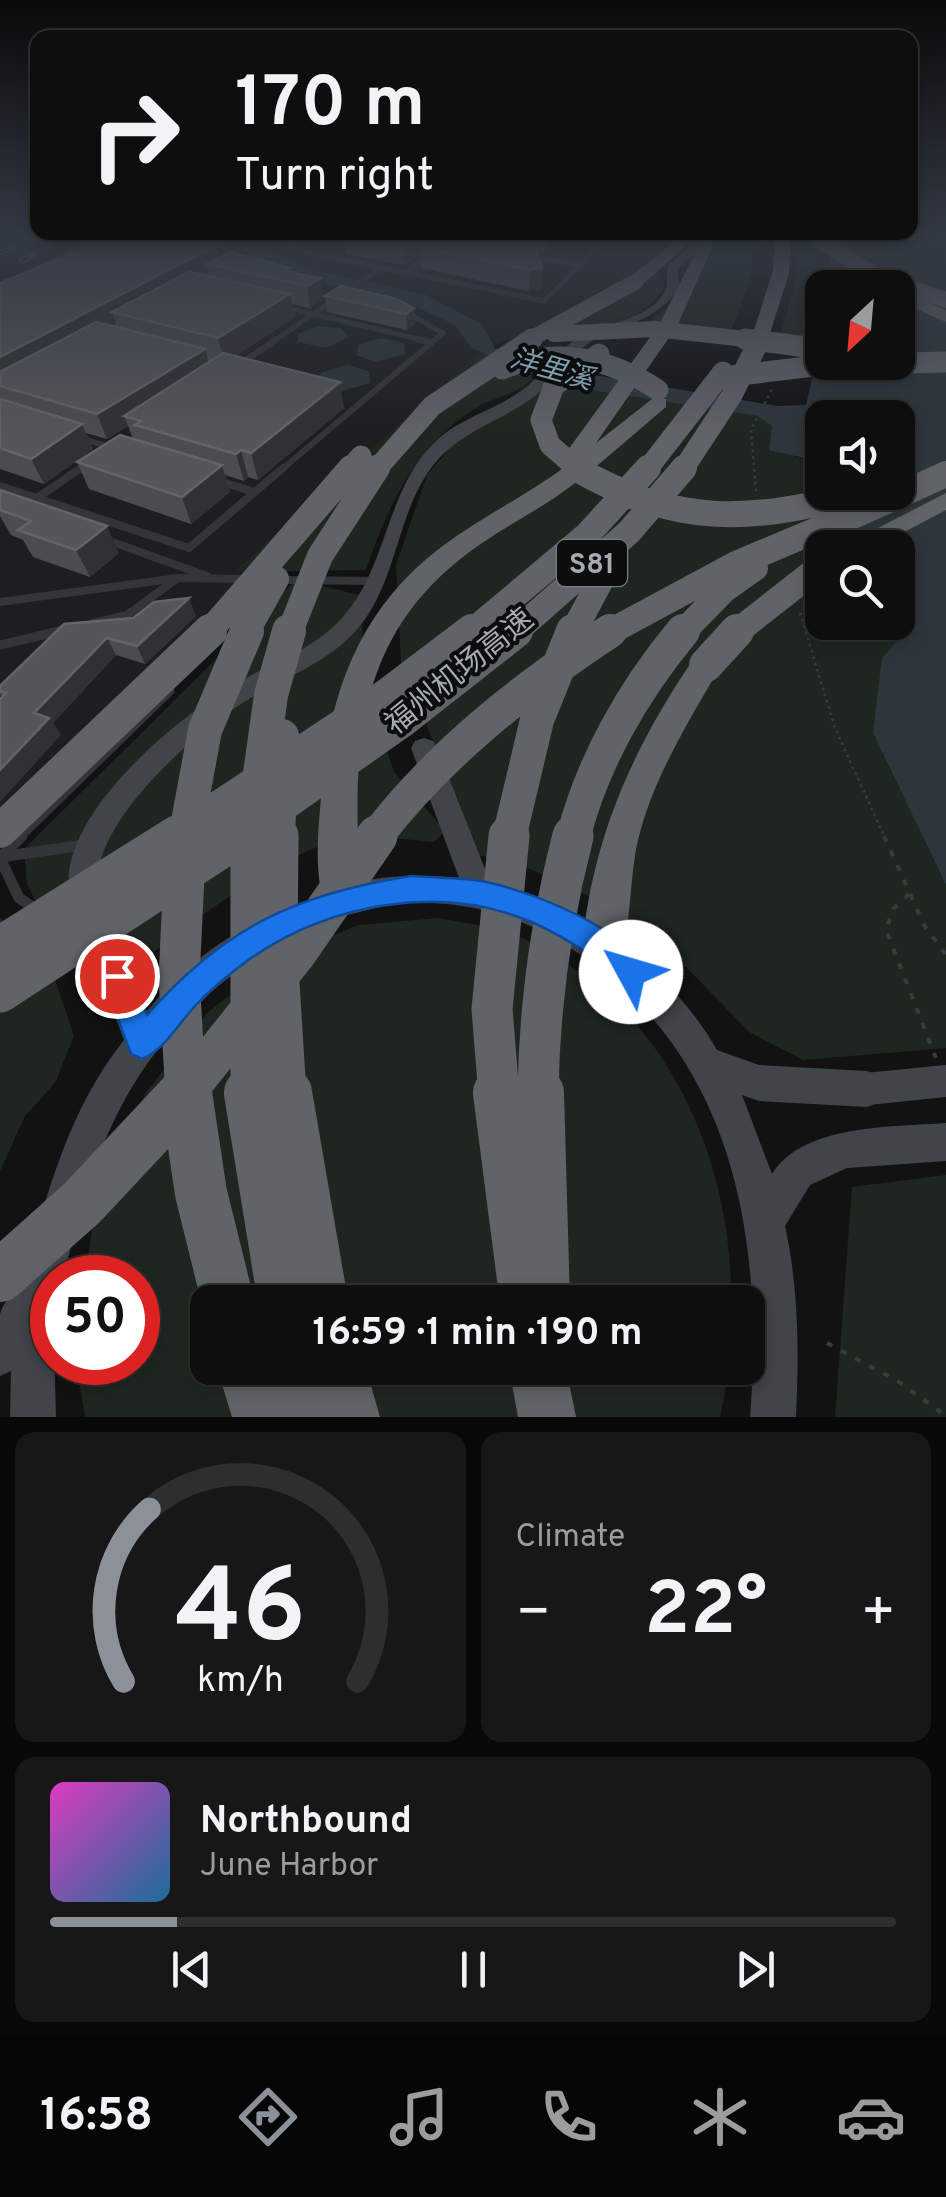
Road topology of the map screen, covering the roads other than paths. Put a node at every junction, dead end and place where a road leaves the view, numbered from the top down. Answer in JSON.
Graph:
{"nodes":[{"id":1,"x":331,"y":303,"type":"edge"},
{"id":2,"x":596,"y":303,"type":"edge"},
{"id":3,"x":659,"y":303,"type":"edge"},
{"id":4,"x":677,"y":303,"type":"edge"},
{"id":5,"x":680,"y":303,"type":"edge"},
{"id":6,"x":754,"y":303,"type":"edge"},
{"id":7,"x":774,"y":303,"type":"edge"},
{"id":8,"x":916,"y":303,"type":"edge"},
{"id":9,"x":392,"y":305,"type":"edge"},
{"id":10,"x":281,"y":307,"type":"edge"},
{"id":11,"x":315,"y":314,"type":"junction"},
{"id":12,"x":946,"y":317,"type":"edge"},
{"id":13,"x":431,"y":342,"type":"junction"},
{"id":14,"x":805,"y":347,"type":"edge"},
{"id":15,"x":915,"y":357,"type":"edge"},
{"id":16,"x":946,"y":360,"type":"edge"},
{"id":17,"x":249,"y":375,"type":"edge"},
{"id":18,"x":340,"y":399,"type":"edge"},
{"id":19,"x":358,"y":404,"type":"junction"},
{"id":20,"x":75,"y":436,"type":"edge"},
{"id":21,"x":127,"y":438,"type":"edge"},
{"id":22,"x":112,"y":448,"type":"junction"},
{"id":23,"x":130,"y":453,"type":"edge"},
{"id":24,"x":946,"y":470,"type":"edge"},
{"id":25,"x":201,"y":475,"type":"edge"},
{"id":26,"x":638,"y":476,"type":"junction"},
{"id":27,"x":0,"y":486,"type":"edge"},
{"id":28,"x":254,"y":492,"type":"junction"},
{"id":29,"x":328,"y":494,"type":"junction"},
{"id":30,"x":37,"y":498,"type":"junction"},
{"id":31,"x":946,"y":500,"type":"edge"},
{"id":32,"x":522,"y":509,"type":"junction"},
{"id":33,"x":868,"y":516,"type":"edge"},
{"id":34,"x":946,"y":520,"type":"edge"},
{"id":35,"x":632,"y":530,"type":"junction"},
{"id":36,"x":98,"y":536,"type":"edge"},
{"id":37,"x":178,"y":578,"type":"junction"},
{"id":38,"x":805,"y":578,"type":"edge"},
{"id":39,"x":214,"y":579,"type":"junction"},
{"id":40,"x":261,"y":580,"type":"junction"},
{"id":41,"x":377,"y":582,"type":"junction"},
{"id":42,"x":0,"y":602,"type":"edge"},
{"id":43,"x":0,"y":645,"type":"edge"},
{"id":44,"x":191,"y":668,"type":"dead end"},
{"id":45,"x":180,"y":680,"type":"dead end"},
{"id":46,"x":424,"y":748,"type":"dead end"},
{"id":47,"x":0,"y":830,"type":"edge"},
{"id":48,"x":92,"y":844,"type":"junction"},
{"id":49,"x":0,"y":858,"type":"edge"},
{"id":50,"x":480,"y":894,"type":"junction"},
{"id":51,"x":341,"y":900,"type":"junction"},
{"id":52,"x":0,"y":947,"type":"edge"},
{"id":53,"x":603,"y":948,"type":"junction"},
{"id":54,"x":106,"y":956,"type":"junction"},
{"id":55,"x":0,"y":992,"type":"edge"},
{"id":56,"x":142,"y":1043,"type":"junction"},
{"id":57,"x":708,"y":1064,"type":"junction"},
{"id":58,"x":943,"y":1073,"type":"edge"},
{"id":59,"x":946,"y":1142,"type":"edge"},
{"id":60,"x":767,"y":1219,"type":"junction"},
{"id":61,"x":19,"y":1283,"type":"edge"},
{"id":62,"x":223,"y":1285,"type":"edge"},
{"id":63,"x":281,"y":1285,"type":"edge"},
{"id":64,"x":318,"y":1285,"type":"edge"},
{"id":65,"x":523,"y":1285,"type":"edge"},
{"id":66,"x":544,"y":1285,"type":"edge"},
{"id":67,"x":0,"y":1354,"type":"edge"},
{"id":68,"x":251,"y":1385,"type":"edge"},
{"id":69,"x":298,"y":1385,"type":"edge"},
{"id":70,"x":343,"y":1385,"type":"edge"},
{"id":71,"x":542,"y":1385,"type":"edge"},
{"id":72,"x":548,"y":1385,"type":"edge"},
{"id":73,"x":33,"y":1417,"type":"edge"},
{"id":74,"x":260,"y":1417,"type":"edge"},
{"id":75,"x":304,"y":1417,"type":"edge"},
{"id":76,"x":351,"y":1417,"type":"edge"},
{"id":77,"x":549,"y":1417,"type":"edge"},
{"id":78,"x":773,"y":1417,"type":"edge"}],
"edges":[{"from":1,"to":11,"type":"lane"},
{"from":2,"to":63,"type":"highway","bridge":true},
{"from":3,"to":41,"type":"main road"},
{"from":4,"to":33,"type":"highway","bridge":true},
{"from":5,"to":32,"type":"highway"},
{"from":6,"to":26,"type":"highway","name":"福州机场高速","number":"S81","bridge":true},
{"from":7,"to":35,"type":"highway","name":"福州机场高速","number":"S81","bridge":true},
{"from":8,"to":12,"type":"highway"},
{"from":9,"to":13,"type":"lane"},
{"from":10,"to":11,"type":"lane"},
{"from":11,"to":13,"type":"lane"},
{"from":11,"to":17,"type":"lane"},
{"from":13,"to":19,"type":"lane"},
{"from":14,"to":29,"type":"highway","bridge":true},
{"from":15,"to":16,"type":"highway","bridge":true},
{"from":16,"to":32,"type":"highway","bridge":true},
{"from":18,"to":19,"type":"lane"},
{"from":19,"to":28,"type":"lane"},
{"from":20,"to":22,"type":"lane"},
{"from":21,"to":22,"type":"lane"},
{"from":22,"to":23,"type":"lane"},
{"from":22,"to":30,"type":"lane"},
{"from":24,"to":33,"type":"highway","bridge":true},
{"from":24,"to":33,"type":"highway"},
{"from":25,"to":28,"type":"lane"},
{"from":26,"to":52,"type":"highway","name":"福州机场高速","number":"S81","bridge":true},
{"from":26,"to":64,"type":"highway","bridge":true},
{"from":27,"to":30,"type":"lane"},
{"from":28,"to":30,"type":"lane"},
{"from":29,"to":47,"type":"highway","bridge":true},
{"from":29,"to":62,"type":"highway","bridge":true},
{"from":31,"to":33,"type":"highway"},
{"from":32,"to":51,"type":"highway"},
{"from":33,"to":34,"type":"highway"},
{"from":33,"to":61,"type":"highway","bridge":true},
{"from":33,"to":66,"type":"highway","bridge":true},
{"from":35,"to":55,"type":"highway","name":"福州机场高速","number":"S81","bridge":true},
{"from":35,"to":65,"type":"highway","bridge":true},
{"from":36,"to":39,"type":"lane"},
{"from":37,"to":39,"type":"lane"},
{"from":37,"to":42,"type":"lane"},
{"from":37,"to":43,"type":"lane"},
{"from":38,"to":53,"type":"highway","bridge":true},
{"from":39,"to":40,"type":"lane"},
{"from":40,"to":41,"type":"lane"},
{"from":40,"to":44,"type":"lane"},
{"from":41,"to":48,"type":"main road"},
{"from":45,"to":49,"type":"lane"},
{"from":46,"to":50,"type":"main road"},
{"from":48,"to":49,"type":"lane"},
{"from":48,"to":54,"type":"main road"},
{"from":49,"to":54,"type":"lane"},
{"from":50,"to":51,"type":"main road"},
{"from":50,"to":53,"type":"main road"},
{"from":51,"to":56,"type":"main road"},
{"from":53,"to":57,"type":"main road"},
{"from":54,"to":56,"type":"main road"},
{"from":56,"to":61,"type":"main road"},
{"from":57,"to":58,"type":"main road","bridge":true},
{"from":57,"to":60,"type":"main road"},
{"from":59,"to":60,"type":"main road"},
{"from":60,"to":78,"type":"main road"},
{"from":61,"to":67,"type":"main road"},
{"from":61,"to":73,"type":"main road"},
{"from":68,"to":74,"type":"highway"},
{"from":69,"to":75,"type":"highway"},
{"from":70,"to":76,"type":"highway"},
{"from":71,"to":77,"type":"highway"},
{"from":72,"to":77,"type":"highway"}]}
